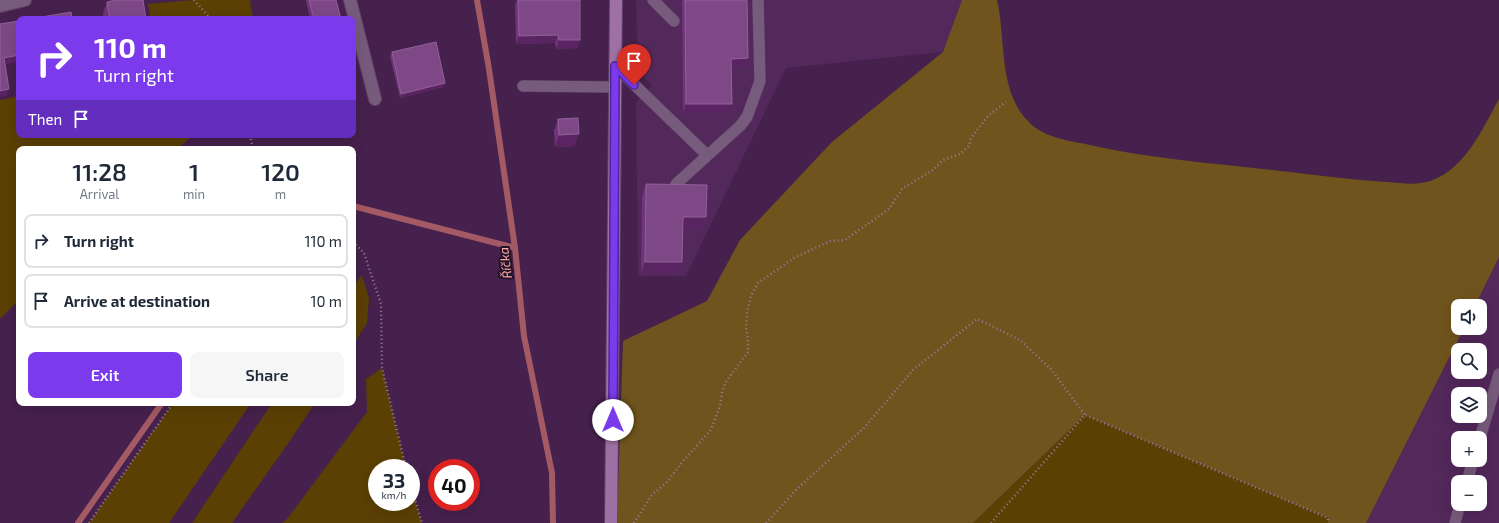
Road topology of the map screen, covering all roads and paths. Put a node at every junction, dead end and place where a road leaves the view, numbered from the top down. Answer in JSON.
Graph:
{"nodes":[{"id":1,"x":25,"y":0,"type":"edge"},
{"id":2,"x":194,"y":0,"type":"edge"},
{"id":3,"x":350,"y":0,"type":"edge"},
{"id":4,"x":616,"y":0,"type":"edge"},
{"id":5,"x":653,"y":0,"type":"edge"},
{"id":6,"x":758,"y":0,"type":"edge"},
{"id":7,"x":0,"y":6,"type":"edge"},
{"id":8,"x":208,"y":16,"type":"edge"},
{"id":9,"x":354,"y":16,"type":"edge"},
{"id":10,"x":674,"y":21,"type":"dead end"},
{"id":11,"x":356,"y":24,"type":"edge"},
{"id":12,"x":615,"y":66,"type":"junction"},
{"id":13,"x":523,"y":86,"type":"dead end"},
{"id":14,"x":615,"y":87,"type":"junction"},
{"id":15,"x":375,"y":99,"type":"dead end"},
{"id":16,"x":1006,"y":102,"type":"dead end"},
{"id":17,"x":707,"y":155,"type":"junction"},
{"id":18,"x":676,"y":184,"type":"edge"},
{"id":19,"x":356,"y":245,"type":"edge"},
{"id":20,"x":1499,"y":374,"type":"edge"},
{"id":21,"x":171,"y":406,"type":"edge"},
{"id":22,"x":1085,"y":415,"type":"junction"},
{"id":23,"x":1482,"y":431,"type":"edge"},
{"id":24,"x":403,"y":459,"type":"edge"},
{"id":25,"x":418,"y":511,"type":"edge"},
{"id":26,"x":1458,"y":511,"type":"edge"},
{"id":27,"x":89,"y":523,"type":"edge"},
{"id":28,"x":422,"y":523,"type":"edge"},
{"id":29,"x":611,"y":523,"type":"edge"},
{"id":30,"x":634,"y":523,"type":"edge"},
{"id":31,"x":766,"y":523,"type":"edge"},
{"id":32,"x":991,"y":523,"type":"edge"},
{"id":33,"x":1328,"y":523,"type":"edge"},
{"id":34,"x":1455,"y":523,"type":"edge"}],
"edges":[{"from":1,"to":7,"type":"street"},
{"from":2,"to":8,"type":"path"},
{"from":3,"to":9,"type":"street"},
{"from":4,"to":12,"type":"street"},
{"from":5,"to":10,"type":"lane"},
{"from":6,"to":17,"type":"lane"},
{"from":11,"to":15,"type":"street"},
{"from":12,"to":14,"type":"street"},
{"from":12,"to":17,"type":"lane"},
{"from":13,"to":14,"type":"lane"},
{"from":14,"to":29,"type":"street"},
{"from":16,"to":30,"type":"path"},
{"from":17,"to":18,"type":"lane"},
{"from":19,"to":24,"type":"path"},
{"from":20,"to":23,"type":"lane"},
{"from":21,"to":27,"type":"path"},
{"from":22,"to":31,"type":"path"},
{"from":22,"to":32,"type":"path"},
{"from":22,"to":33,"type":"path"},
{"from":25,"to":28,"type":"path"},
{"from":26,"to":34,"type":"lane"}]}
